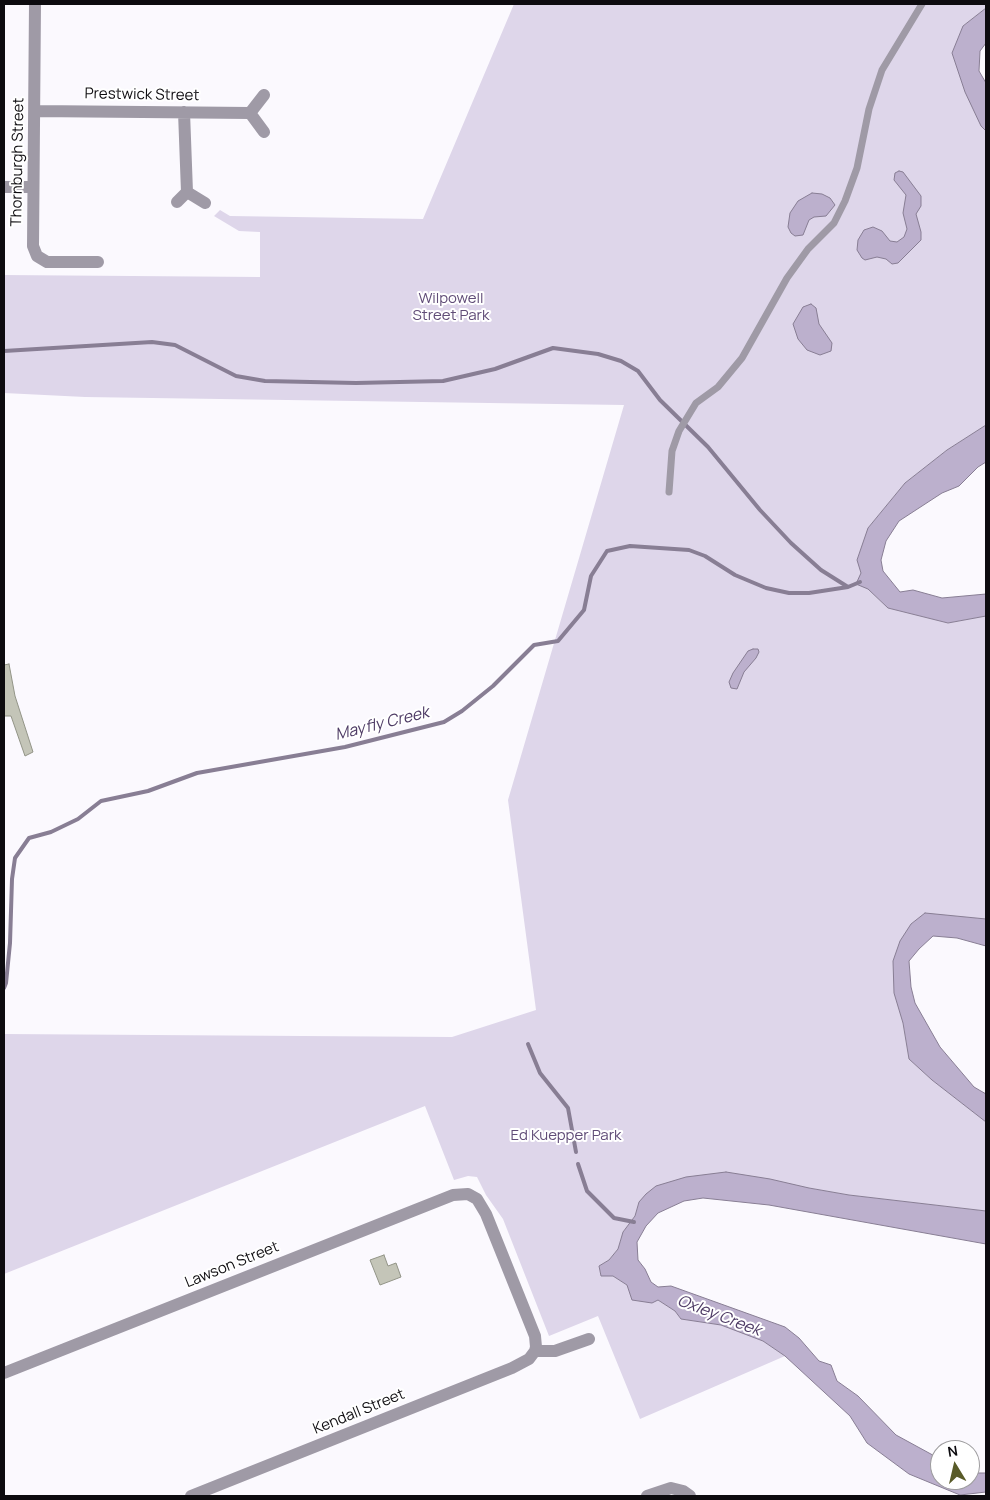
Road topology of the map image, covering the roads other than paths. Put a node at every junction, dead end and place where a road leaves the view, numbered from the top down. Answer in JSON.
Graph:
{"nodes":[{"id":1,"x":35,"y":4,"type":"edge"},
{"id":2,"x":922,"y":4,"type":"edge"},
{"id":3,"x":264,"y":95,"type":"dead end"},
{"id":4,"x":35,"y":110,"type":"junction"},
{"id":5,"x":184,"y":112,"type":"junction"},
{"id":6,"x":250,"y":113,"type":"junction"},
{"id":7,"x":264,"y":132,"type":"dead end"},
{"id":8,"x":4,"y":187,"type":"edge"},
{"id":9,"x":33,"y":187,"type":"junction"},
{"id":10,"x":187,"y":192,"type":"junction"},
{"id":11,"x":177,"y":202,"type":"dead end"},
{"id":12,"x":205,"y":203,"type":"dead end"},
{"id":13,"x":98,"y":262,"type":"dead end"},
{"id":14,"x":669,"y":492,"type":"dead end"},
{"id":15,"x":589,"y":1339,"type":"dead end"},
{"id":16,"x":535,"y":1351,"type":"junction"},
{"id":17,"x":4,"y":1373,"type":"edge"},
{"id":18,"x":191,"y":1496,"type":"edge"},
{"id":19,"x":647,"y":1496,"type":"edge"},
{"id":20,"x":690,"y":1496,"type":"edge"}],
"edges":[{"from":1,"to":4,"type":"street","name":"Thornburgh Street"},
{"from":2,"to":14,"type":"lane"},
{"from":3,"to":6,"type":"street"},
{"from":4,"to":5,"type":"street","name":"Prestwick Street"},
{"from":4,"to":9,"type":"street","name":"Thornburgh Street"},
{"from":5,"to":6,"type":"street","name":"Prestwick Street"},
{"from":5,"to":10,"type":"street"},
{"from":6,"to":7,"type":"street"},
{"from":8,"to":9,"type":"street"},
{"from":9,"to":13,"type":"street","name":"Thornburgh Street"},
{"from":10,"to":11,"type":"street"},
{"from":10,"to":12,"type":"street"},
{"from":15,"to":16,"type":"street"},
{"from":16,"to":17,"type":"street","name":"Lawson Street"},
{"from":16,"to":18,"type":"street","name":"Kendall Street"},
{"from":19,"to":20,"type":"street"}]}
